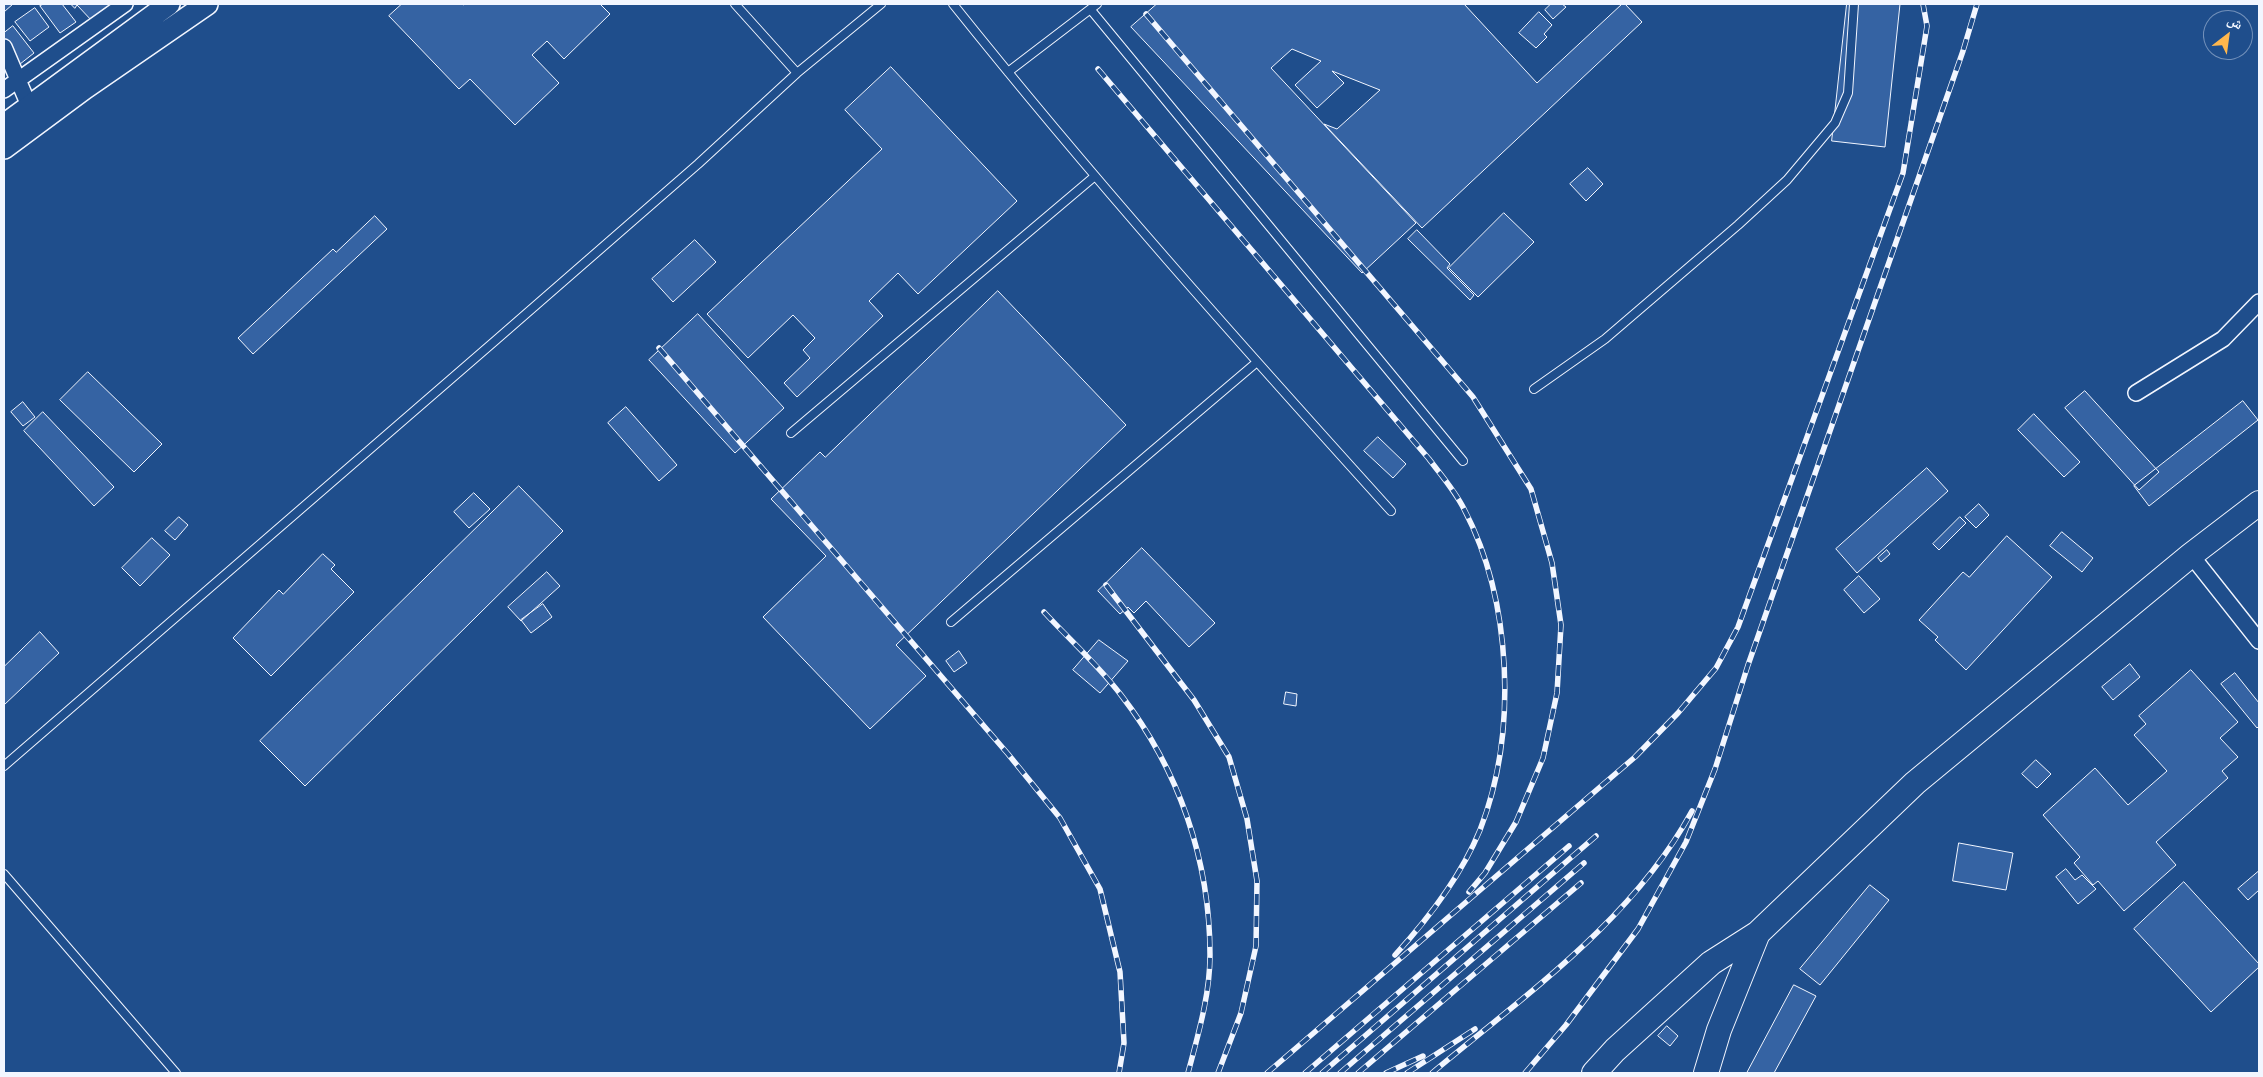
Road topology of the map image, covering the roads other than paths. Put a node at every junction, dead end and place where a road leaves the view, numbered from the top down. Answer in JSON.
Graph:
{"nodes":[{"id":1,"x":125,"y":4,"type":"edge"},
{"id":2,"x":169,"y":4,"type":"edge"},
{"id":3,"x":207,"y":4,"type":"edge"},
{"id":4,"x":736,"y":4,"type":"edge"},
{"id":5,"x":881,"y":4,"type":"edge"},
{"id":6,"x":953,"y":4,"type":"edge"},
{"id":7,"x":1097,"y":4,"type":"edge"},
{"id":8,"x":1854,"y":4,"type":"edge"},
{"id":9,"x":1091,"y":10,"type":"junction"},
{"id":10,"x":4,"y":47,"type":"edge"},
{"id":11,"x":1008,"y":72,"type":"junction"},
{"id":12,"x":797,"y":73,"type":"junction"},
{"id":13,"x":18,"y":80,"type":"junction"},
{"id":14,"x":4,"y":90,"type":"edge"},
{"id":15,"x":32,"y":115,"type":"junction"},
{"id":16,"x":4,"y":125,"type":"edge"},
{"id":17,"x":4,"y":148,"type":"edge"},
{"id":18,"x":1095,"y":176,"type":"junction"},
{"id":19,"x":2259,"y":302,"type":"edge"},
{"id":20,"x":1257,"y":362,"type":"junction"},
{"id":21,"x":1534,"y":389,"type":"dead end"},
{"id":22,"x":2136,"y":393,"type":"dead end"},
{"id":23,"x":791,"y":433,"type":"dead end"},
{"id":24,"x":1462,"y":461,"type":"dead end"},
{"id":25,"x":2259,"y":503,"type":"edge"},
{"id":26,"x":1391,"y":511,"type":"dead end"},
{"id":27,"x":2191,"y":555,"type":"junction"},
{"id":28,"x":950,"y":622,"type":"dead end"},
{"id":29,"x":2259,"y":641,"type":"edge"},
{"id":30,"x":4,"y":766,"type":"edge"},
{"id":31,"x":4,"y":874,"type":"edge"},
{"id":32,"x":1758,"y":933,"type":"junction"},
{"id":33,"x":1702,"y":1072,"type":"edge"},
{"id":34,"x":176,"y":1073,"type":"edge"},
{"id":35,"x":1594,"y":1073,"type":"edge"}],
"edges":[{"from":1,"to":13,"type":"street"},
{"from":2,"to":15,"type":"main road"},
{"from":3,"to":15,"type":"main road"},
{"from":4,"to":12,"type":"lane"},
{"from":5,"to":12,"type":"lane"},
{"from":6,"to":11,"type":"lane"},
{"from":7,"to":9,"type":"lane"},
{"from":8,"to":21,"type":"lane"},
{"from":9,"to":11,"type":"lane"},
{"from":9,"to":24,"type":"lane"},
{"from":10,"to":13,"type":"street"},
{"from":11,"to":18,"type":"lane"},
{"from":12,"to":30,"type":"lane"},
{"from":13,"to":14,"type":"street"},
{"from":13,"to":15,"type":"street"},
{"from":15,"to":16,"type":"main road"},
{"from":15,"to":17,"type":"main road"},
{"from":18,"to":20,"type":"lane"},
{"from":18,"to":23,"type":"lane"},
{"from":19,"to":22,"type":"street"},
{"from":20,"to":26,"type":"lane"},
{"from":20,"to":28,"type":"lane"},
{"from":25,"to":27,"type":"main road"},
{"from":27,"to":29,"type":"street"},
{"from":27,"to":32,"type":"main road"},
{"from":31,"to":34,"type":"lane"},
{"from":32,"to":33,"type":"main road"},
{"from":32,"to":35,"type":"main road"}]}
